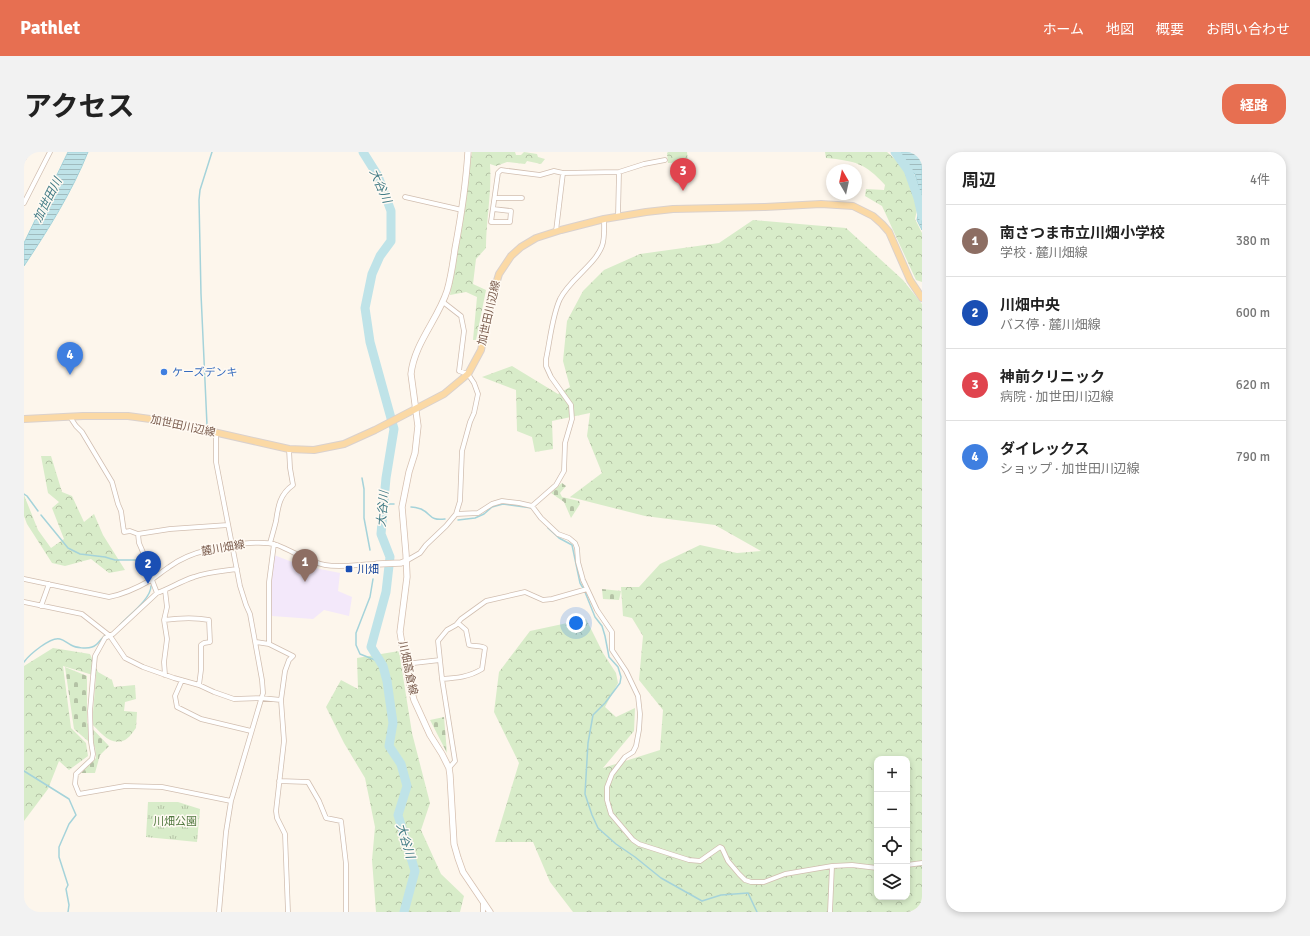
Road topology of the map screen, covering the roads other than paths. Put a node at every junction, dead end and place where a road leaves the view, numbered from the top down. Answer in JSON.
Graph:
{"nodes":[{"id":1,"x":27,"y":152,"type":"edge"},
{"id":2,"x":50,"y":152,"type":"edge"},
{"id":3,"x":468,"y":152,"type":"edge"},
{"id":4,"x":24,"y":158,"type":"edge"},
{"id":5,"x":665,"y":160,"type":"dead end"},
{"id":6,"x":619,"y":172,"type":"junction"},
{"id":7,"x":563,"y":173,"type":"junction"},
{"id":8,"x":405,"y":197,"type":"dead end"},
{"id":9,"x":495,"y":198,"type":"junction"},
{"id":10,"x":522,"y":198,"type":"dead end"},
{"id":11,"x":24,"y":203,"type":"edge"},
{"id":12,"x":462,"y":210,"type":"junction"},
{"id":13,"x":493,"y":210,"type":"junction"},
{"id":14,"x":618,"y":216,"type":"junction"},
{"id":15,"x":604,"y":219,"type":"junction"},
{"id":16,"x":556,"y":231,"type":"junction"},
{"id":17,"x":922,"y":298,"type":"edge"},
{"id":18,"x":443,"y":302,"type":"junction"},
{"id":19,"x":468,"y":374,"type":"junction"},
{"id":20,"x":414,"y":410,"type":"junction"},
{"id":21,"x":70,"y":417,"type":"junction"},
{"id":22,"x":24,"y":419,"type":"edge"},
{"id":23,"x":216,"y":433,"type":"junction"},
{"id":24,"x":289,"y":449,"type":"junction"},
{"id":25,"x":532,"y":506,"type":"junction"},
{"id":26,"x":456,"y":514,"type":"junction"},
{"id":27,"x":228,"y":526,"type":"junction"},
{"id":28,"x":138,"y":534,"type":"junction"},
{"id":29,"x":272,"y":544,"type":"junction"},
{"id":30,"x":232,"y":546,"type":"junction"},
{"id":31,"x":404,"y":562,"type":"junction"},
{"id":32,"x":377,"y":564,"type":"joint"},
{"id":33,"x":237,"y":569,"type":"junction"},
{"id":34,"x":24,"y":579,"type":"edge"},
{"id":35,"x":152,"y":580,"type":"junction"},
{"id":36,"x":49,"y":584,"type":"junction"},
{"id":37,"x":165,"y":590,"type":"junction"},
{"id":38,"x":585,"y":590,"type":"junction"},
{"id":39,"x":157,"y":593,"type":"junction"},
{"id":40,"x":24,"y":602,"type":"edge"},
{"id":41,"x":41,"y":606,"type":"junction"},
{"id":42,"x":164,"y":620,"type":"junction"},
{"id":43,"x":458,"y":623,"type":"junction"},
{"id":44,"x":110,"y":636,"type":"junction"},
{"id":45,"x":256,"y":642,"type":"junction"},
{"id":46,"x":269,"y":644,"type":"junction"},
{"id":47,"x":440,"y":660,"type":"junction"},
{"id":48,"x":405,"y":664,"type":"junction"},
{"id":49,"x":165,"y":675,"type":"junction"},
{"id":50,"x":442,"y":679,"type":"junction"},
{"id":51,"x":182,"y":680,"type":"junction"},
{"id":52,"x":199,"y":684,"type":"junction"},
{"id":53,"x":261,"y":698,"type":"junction"},
{"id":54,"x":281,"y":700,"type":"junction"},
{"id":55,"x":251,"y":731,"type":"junction"},
{"id":56,"x":449,"y":768,"type":"junction"},
{"id":57,"x":279,"y":781,"type":"junction"},
{"id":58,"x":231,"y":801,"type":"junction"},
{"id":59,"x":922,"y":863,"type":"edge"},
{"id":60,"x":910,"y":865,"type":"edge"},
{"id":61,"x":832,"y":866,"type":"junction"},
{"id":62,"x":874,"y":868,"type":"edge"},
{"id":63,"x":483,"y":902,"type":"junction"},
{"id":64,"x":219,"y":912,"type":"edge"},
{"id":65,"x":288,"y":912,"type":"edge"},
{"id":66,"x":346,"y":912,"type":"edge"},
{"id":67,"x":483,"y":912,"type":"edge"},
{"id":68,"x":490,"y":912,"type":"edge"},
{"id":69,"x":830,"y":912,"type":"edge"}],
"edges":[{"from":1,"to":4,"type":"street"},
{"from":2,"to":11,"type":"street"},
{"from":3,"to":12,"type":"street","name":"川畑高倉線"},
{"from":5,"to":6,"type":"street"},
{"from":6,"to":7,"type":"street"},
{"from":6,"to":14,"type":"street"},
{"from":7,"to":9,"type":"street"},
{"from":7,"to":16,"type":"street"},
{"from":8,"to":12,"type":"street"},
{"from":9,"to":10,"type":"street"},
{"from":9,"to":13,"type":"street"},
{"from":12,"to":18,"type":"street","name":"川畑高倉線"},
{"from":13,"to":13,"type":"street"},
{"from":14,"to":15,"type":"main road","name":"加世田川辺線"},
{"from":14,"to":17,"type":"main road","name":"加世田川辺線"},
{"from":15,"to":16,"type":"main road","name":"加世田川辺線"},
{"from":15,"to":25,"type":"street"},
{"from":16,"to":19,"type":"main road","name":"加世田川辺線"},
{"from":18,"to":19,"type":"street"},
{"from":18,"to":20,"type":"street","name":"川畑高倉線"},
{"from":19,"to":20,"type":"main road","name":"加世田川辺線"},
{"from":19,"to":26,"type":"street"},
{"from":20,"to":24,"type":"main road","name":"加世田川辺線"},
{"from":20,"to":31,"type":"street","name":"川畑高倉線"},
{"from":21,"to":22,"type":"main road","name":"加世田川辺線"},
{"from":21,"to":23,"type":"main road","name":"加世田川辺線"},
{"from":21,"to":28,"type":"street"},
{"from":23,"to":24,"type":"main road","name":"加世田川辺線"},
{"from":23,"to":27,"type":"street"},
{"from":24,"to":29,"type":"street"},
{"from":25,"to":26,"type":"street"},
{"from":25,"to":38,"type":"street"},
{"from":26,"to":31,"type":"street"},
{"from":27,"to":28,"type":"street"},
{"from":27,"to":30,"type":"street"},
{"from":28,"to":35,"type":"street"},
{"from":29,"to":30,"type":"street","name":"麓川畑線"},
{"from":29,"to":32,"type":"street","name":"麓川畑線"},
{"from":29,"to":46,"type":"street"},
{"from":30,"to":33,"type":"street"},
{"from":30,"to":35,"type":"street","name":"麓川畑線"},
{"from":31,"to":32,"type":"street","name":"麓川畑線"},
{"from":31,"to":48,"type":"street","name":"川畑高倉線"},
{"from":33,"to":37,"type":"street"},
{"from":33,"to":45,"type":"street"},
{"from":34,"to":36,"type":"street","name":"麓川畑線"},
{"from":35,"to":36,"type":"street","name":"麓川畑線"},
{"from":35,"to":39,"type":"street"},
{"from":36,"to":41,"type":"street"},
{"from":37,"to":39,"type":"street"},
{"from":37,"to":42,"type":"street"},
{"from":38,"to":43,"type":"street"},
{"from":38,"to":61,"type":"street"},
{"from":39,"to":44,"type":"street"},
{"from":40,"to":41,"type":"street"},
{"from":41,"to":44,"type":"street"},
{"from":42,"to":49,"type":"street"},
{"from":42,"to":52,"type":"street"},
{"from":43,"to":47,"type":"street"},
{"from":43,"to":50,"type":"street"},
{"from":44,"to":49,"type":"street"},
{"from":44,"to":58,"type":"street"},
{"from":45,"to":46,"type":"street"},
{"from":45,"to":53,"type":"street"},
{"from":46,"to":54,"type":"street"},
{"from":47,"to":48,"type":"street"},
{"from":47,"to":50,"type":"street"},
{"from":48,"to":56,"type":"street","name":"川畑高倉線"},
{"from":49,"to":51,"type":"street"},
{"from":50,"to":56,"type":"street"},
{"from":51,"to":52,"type":"street"},
{"from":51,"to":55,"type":"street"},
{"from":52,"to":53,"type":"street"},
{"from":53,"to":54,"type":"street"},
{"from":53,"to":55,"type":"street"},
{"from":54,"to":57,"type":"street"},
{"from":55,"to":58,"type":"street"},
{"from":56,"to":63,"type":"street","name":"川畑高倉線"},
{"from":57,"to":65,"type":"street"},
{"from":57,"to":66,"type":"street"},
{"from":58,"to":64,"type":"street"},
{"from":59,"to":60,"type":"street"},
{"from":61,"to":62,"type":"street"},
{"from":61,"to":69,"type":"street"},
{"from":63,"to":67,"type":"street"},
{"from":63,"to":68,"type":"street","name":"川畑高倉線"}]}
